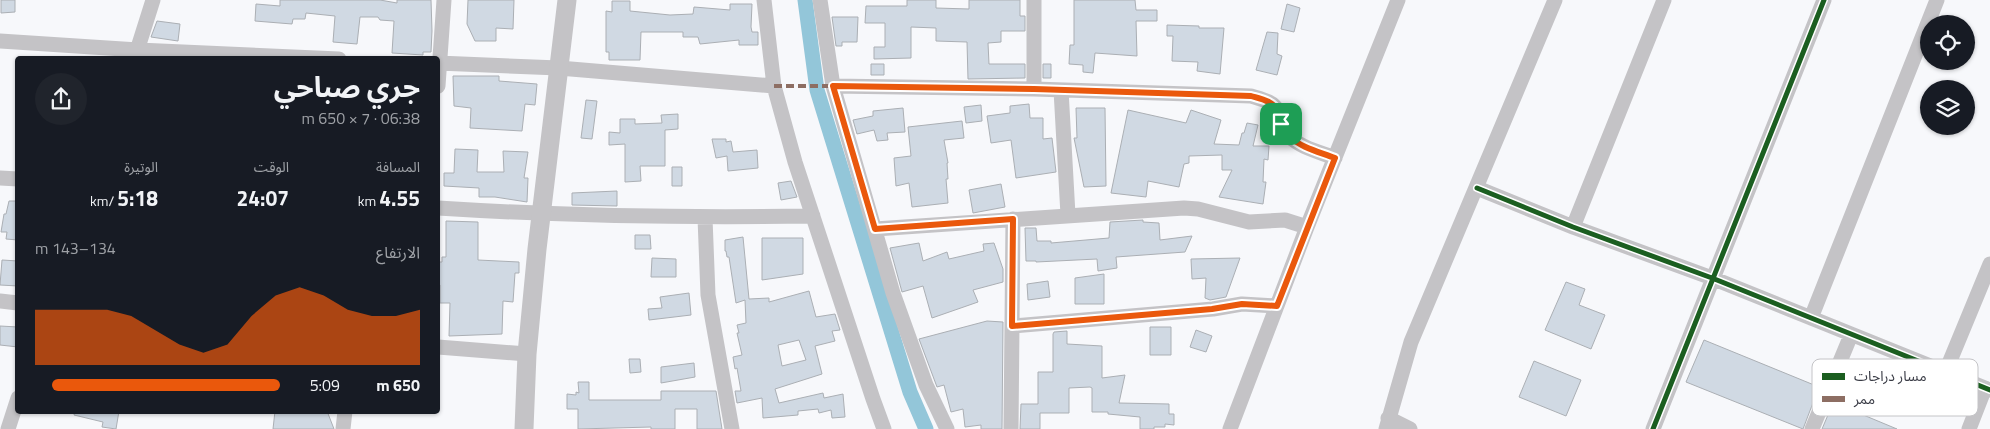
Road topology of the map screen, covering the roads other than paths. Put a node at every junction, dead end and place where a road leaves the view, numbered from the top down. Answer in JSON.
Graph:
{"nodes":[{"id":1,"x":153,"y":0,"type":"edge"},
{"id":2,"x":444,"y":0,"type":"edge"},
{"id":3,"x":567,"y":0,"type":"edge"},
{"id":4,"x":764,"y":0,"type":"edge"},
{"id":5,"x":820,"y":0,"type":"edge"},
{"id":6,"x":1034,"y":0,"type":"edge"},
{"id":7,"x":1398,"y":0,"type":"edge"},
{"id":8,"x":1555,"y":0,"type":"edge"},
{"id":9,"x":1664,"y":0,"type":"edge"},
{"id":10,"x":1824,"y":0,"type":"edge"},
{"id":11,"x":1937,"y":0,"type":"edge"},
{"id":12,"x":0,"y":40,"type":"edge"},
{"id":13,"x":136,"y":54,"type":"edge"},
{"id":14,"x":217,"y":56,"type":"edge"},
{"id":15,"x":439,"y":56,"type":"edge"},
{"id":16,"x":440,"y":63,"type":"edge"},
{"id":17,"x":559,"y":68,"type":"junction"},
{"id":18,"x":774,"y":86,"type":"junction"},
{"id":19,"x":833,"y":86,"type":"junction"},
{"id":20,"x":1034,"y":89,"type":"junction"},
{"id":21,"x":1061,"y":90,"type":"junction"},
{"id":22,"x":1335,"y":158,"type":"junction"},
{"id":23,"x":0,"y":178,"type":"edge"},
{"id":24,"x":15,"y":179,"type":"edge"},
{"id":25,"x":1477,"y":188,"type":"junction"},
{"id":26,"x":440,"y":208,"type":"edge"},
{"id":27,"x":541,"y":214,"type":"junction"},
{"id":28,"x":1068,"y":215,"type":"junction"},
{"id":29,"x":813,"y":216,"type":"junction"},
{"id":30,"x":705,"y":218,"type":"junction"},
{"id":31,"x":1013,"y":219,"type":"junction"},
{"id":32,"x":1307,"y":227,"type":"junction"},
{"id":33,"x":1573,"y":227,"type":"junction"},
{"id":34,"x":875,"y":229,"type":"junction"},
{"id":35,"x":1990,"y":264,"type":"edge"},
{"id":36,"x":1712,"y":278,"type":"junction"},
{"id":37,"x":0,"y":301,"type":"edge"},
{"id":38,"x":15,"y":303,"type":"edge"},
{"id":39,"x":1277,"y":306,"type":"junction"},
{"id":40,"x":1811,"y":318,"type":"junction"},
{"id":41,"x":1012,"y":326,"type":"junction"},
{"id":42,"x":1850,"y":335,"type":"junction"},
{"id":43,"x":440,"y":346,"type":"edge"},
{"id":44,"x":527,"y":354,"type":"junction"},
{"id":45,"x":1840,"y":359,"type":"edge"},
{"id":46,"x":1910,"y":359,"type":"edge"},
{"id":47,"x":1951,"y":359,"type":"edge"},
{"id":48,"x":1988,"y":389,"type":"edge"},
{"id":49,"x":15,"y":407,"type":"edge"},
{"id":50,"x":1978,"y":410,"type":"edge"},
{"id":51,"x":345,"y":414,"type":"edge"},
{"id":52,"x":1817,"y":416,"type":"edge"},
{"id":53,"x":1975,"y":416,"type":"edge"},
{"id":54,"x":1387,"y":423,"type":"edge"},
{"id":55,"x":8,"y":429,"type":"edge"},
{"id":56,"x":343,"y":429,"type":"edge"},
{"id":57,"x":524,"y":429,"type":"edge"},
{"id":58,"x":732,"y":429,"type":"edge"},
{"id":59,"x":884,"y":429,"type":"edge"},
{"id":60,"x":947,"y":429,"type":"edge"},
{"id":61,"x":1011,"y":429,"type":"edge"},
{"id":62,"x":1230,"y":429,"type":"edge"},
{"id":63,"x":1410,"y":429,"type":"edge"},
{"id":64,"x":1653,"y":429,"type":"edge"},
{"id":65,"x":1812,"y":429,"type":"edge"},
{"id":66,"x":1969,"y":429,"type":"edge"}],
"edges":[{"from":1,"to":13,"type":"street"},
{"from":2,"to":15,"type":"street"},
{"from":3,"to":17,"type":"street"},
{"from":4,"to":18,"type":"street"},
{"from":5,"to":19,"type":"street"},
{"from":6,"to":20,"type":"street"},
{"from":7,"to":22,"type":"street"},
{"from":8,"to":25,"type":"street"},
{"from":9,"to":33,"type":"street"},
{"from":10,"to":36,"type":"street"},
{"from":11,"to":40,"type":"street"},
{"from":12,"to":13,"type":"street"},
{"from":13,"to":14,"type":"street"},
{"from":16,"to":17,"type":"street"},
{"from":17,"to":18,"type":"street"},
{"from":17,"to":27,"type":"street"},
{"from":18,"to":29,"type":"street"},
{"from":19,"to":20,"type":"street"},
{"from":19,"to":34,"type":"street"},
{"from":20,"to":21,"type":"street"},
{"from":21,"to":22,"type":"street"},
{"from":21,"to":28,"type":"street"},
{"from":22,"to":32,"type":"street"},
{"from":23,"to":24,"type":"street"},
{"from":25,"to":33,"type":"street"},
{"from":25,"to":54,"type":"street"},
{"from":26,"to":27,"type":"street"},
{"from":27,"to":30,"type":"street"},
{"from":27,"to":44,"type":"street"},
{"from":28,"to":31,"type":"street"},
{"from":28,"to":32,"type":"street"},
{"from":29,"to":30,"type":"street"},
{"from":29,"to":59,"type":"street"},
{"from":30,"to":58,"type":"street"},
{"from":31,"to":34,"type":"street"},
{"from":31,"to":41,"type":"street"},
{"from":32,"to":39,"type":"street"},
{"from":33,"to":36,"type":"street"},
{"from":34,"to":60,"type":"street"},
{"from":35,"to":47,"type":"street"},
{"from":36,"to":40,"type":"street"},
{"from":36,"to":64,"type":"street"},
{"from":37,"to":38,"type":"street"},
{"from":39,"to":41,"type":"street"},
{"from":39,"to":62,"type":"street"},
{"from":40,"to":42,"type":"street"},
{"from":41,"to":61,"type":"street"},
{"from":42,"to":45,"type":"street"},
{"from":42,"to":46,"type":"street"},
{"from":43,"to":44,"type":"street"},
{"from":44,"to":57,"type":"street"},
{"from":48,"to":50,"type":"street"},
{"from":49,"to":55,"type":"street"},
{"from":51,"to":56,"type":"street"},
{"from":52,"to":65,"type":"street"},
{"from":53,"to":66,"type":"street"},
{"from":54,"to":63,"type":"street"}]}
